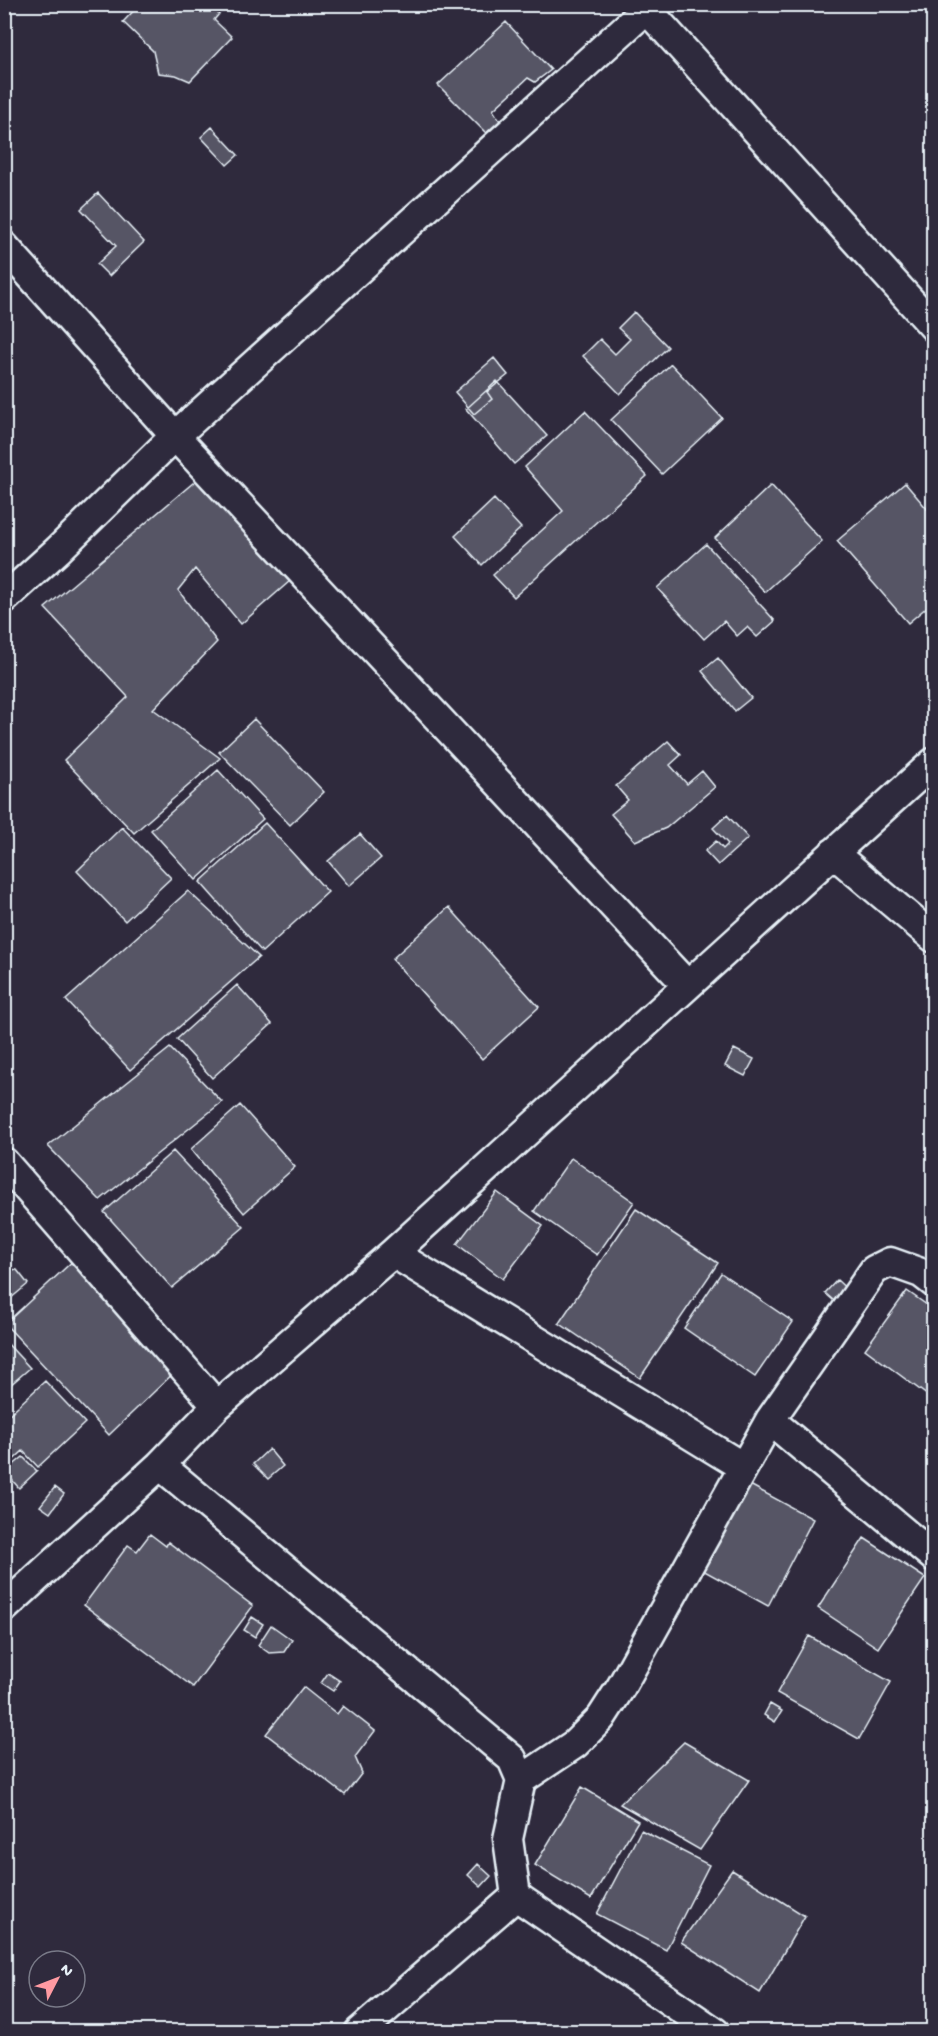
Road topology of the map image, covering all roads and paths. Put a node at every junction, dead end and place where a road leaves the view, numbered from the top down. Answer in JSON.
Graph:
{"nodes":[{"id":1,"x":647,"y":6,"type":"edge"},
{"id":2,"x":4,"y":246,"type":"edge"},
{"id":3,"x":933,"y":327,"type":"edge"},
{"id":4,"x":175,"y":436,"type":"junction"},
{"id":5,"x":4,"y":599,"type":"edge"},
{"id":6,"x":933,"y":762,"type":"edge"},
{"id":7,"x":833,"y":853,"type":"junction"},
{"id":8,"x":933,"y":938,"type":"edge"},
{"id":9,"x":687,"y":985,"type":"junction"},
{"id":10,"x":4,"y":1162,"type":"edge"},
{"id":11,"x":393,"y":1253,"type":"junction"},
{"id":12,"x":933,"y":1283,"type":"edge"},
{"id":13,"x":217,"y":1406,"type":"junction"},
{"id":14,"x":770,"y":1420,"type":"junction"},
{"id":15,"x":160,"y":1465,"type":"junction"},
{"id":16,"x":744,"y":1467,"type":"junction"},
{"id":17,"x":933,"y":1557,"type":"edge"},
{"id":18,"x":4,"y":1608,"type":"edge"},
{"id":19,"x":521,"y":1780,"type":"junction"},
{"id":20,"x":516,"y":1896,"type":"junction"},
{"id":21,"x":359,"y":2031,"type":"edge"},
{"id":22,"x":712,"y":2031,"type":"edge"}],
"edges":[{"from":1,"to":3,"type":"street"},
{"from":1,"to":4,"type":"street"},
{"from":2,"to":4,"type":"street"},
{"from":4,"to":5,"type":"street"},
{"from":4,"to":9,"type":"street"},
{"from":6,"to":7,"type":"street"},
{"from":7,"to":8,"type":"street"},
{"from":7,"to":9,"type":"street"},
{"from":9,"to":11,"type":"street"},
{"from":10,"to":13,"type":"street"},
{"from":11,"to":13,"type":"street"},
{"from":11,"to":16,"type":"street"},
{"from":12,"to":14,"type":"street"},
{"from":13,"to":15,"type":"street"},
{"from":14,"to":16,"type":"street"},
{"from":14,"to":17,"type":"street"},
{"from":15,"to":18,"type":"street"},
{"from":15,"to":19,"type":"street"},
{"from":16,"to":19,"type":"street"},
{"from":19,"to":20,"type":"street"},
{"from":20,"to":21,"type":"street"},
{"from":20,"to":22,"type":"street"}]}
